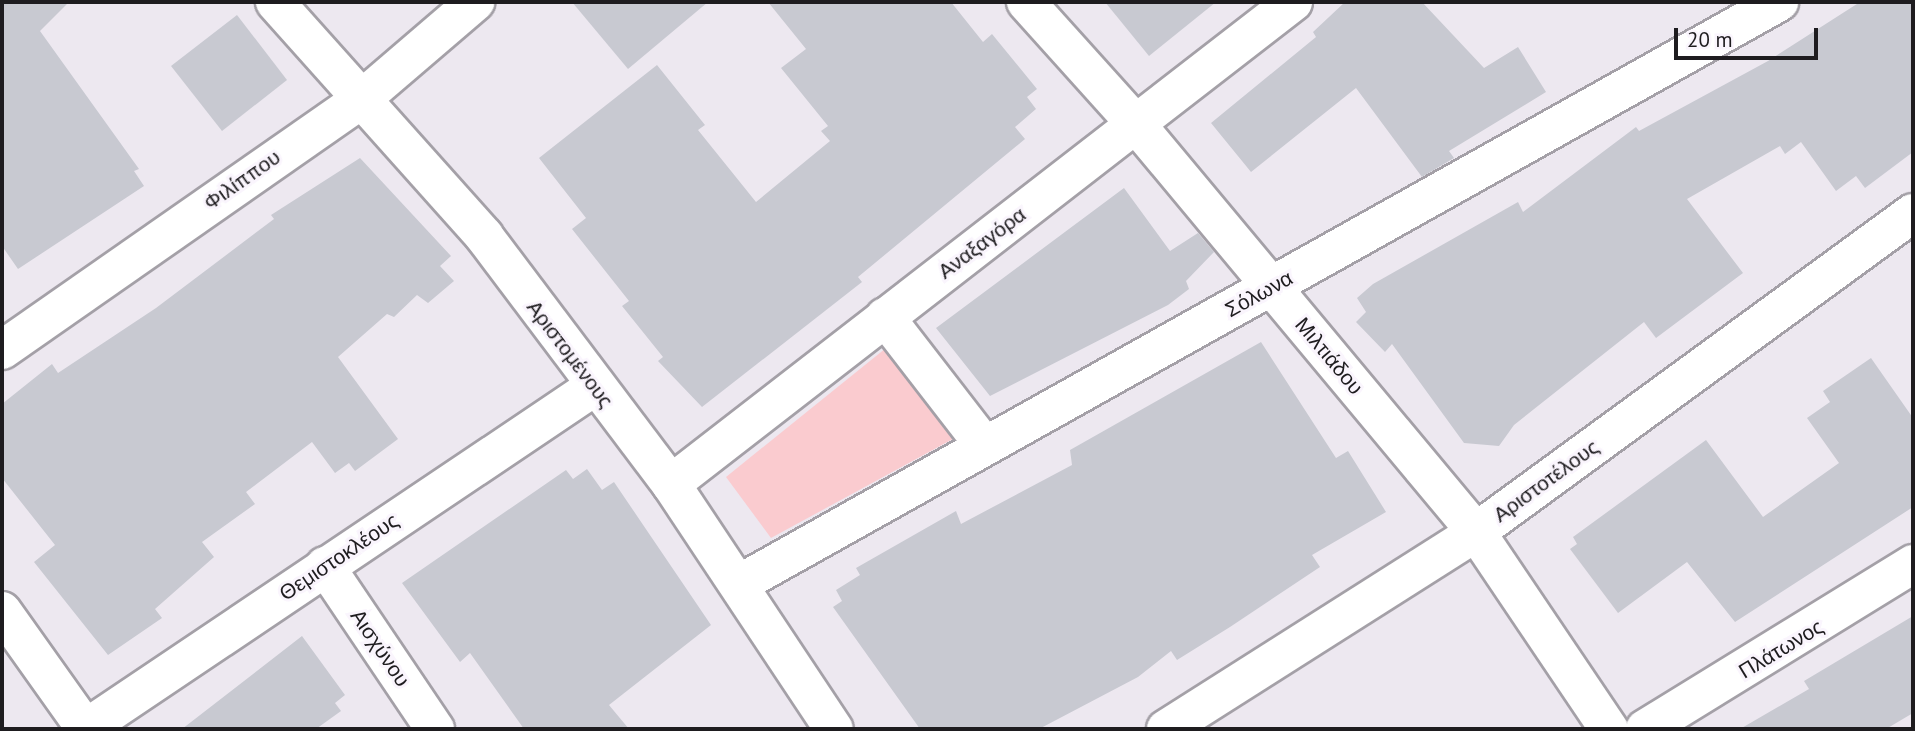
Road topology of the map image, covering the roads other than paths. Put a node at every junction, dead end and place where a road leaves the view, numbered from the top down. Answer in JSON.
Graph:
{"nodes":[{"id":1,"x":275,"y":2,"type":"edge"},
{"id":2,"x":475,"y":2,"type":"edge"},
{"id":3,"x":1026,"y":2,"type":"edge"},
{"id":4,"x":1293,"y":2,"type":"edge"},
{"id":5,"x":1779,"y":2,"type":"edge"},
{"id":6,"x":363,"y":98,"type":"junction"},
{"id":7,"x":1136,"y":124,"type":"junction"},
{"id":8,"x":1913,"y":213,"type":"edge"},
{"id":9,"x":1271,"y":287,"type":"junction"},
{"id":10,"x":885,"y":317,"type":"junction"},
{"id":11,"x":2,"y":350,"type":"edge"},
{"id":12,"x":594,"y":387,"type":"junction"},
{"id":13,"x":984,"y":444,"type":"junction"},
{"id":14,"x":671,"y":484,"type":"junction"},
{"id":15,"x":1476,"y":532,"type":"junction"},
{"id":16,"x":1913,"y":564,"type":"edge"},
{"id":17,"x":325,"y":566,"type":"junction"},
{"id":18,"x":739,"y":584,"type":"junction"},
{"id":19,"x":2,"y":611,"type":"edge"},
{"id":20,"x":85,"y":729,"type":"edge"},
{"id":21,"x":435,"y":729,"type":"edge"},
{"id":22,"x":834,"y":729,"type":"edge"},
{"id":23,"x":1166,"y":729,"type":"edge"},
{"id":24,"x":1609,"y":729,"type":"edge"},
{"id":25,"x":1645,"y":729,"type":"edge"}],
"edges":[{"from":1,"to":6,"type":"street","name":"Αριστομένους"},
{"from":2,"to":6,"type":"street","name":"Φιλίππου"},
{"from":3,"to":7,"type":"street","name":"Μιλτιάδου"},
{"from":4,"to":7,"type":"street","name":"Αναξαγόρα"},
{"from":5,"to":9,"type":"street","name":"Σόλωνα"},
{"from":6,"to":11,"type":"street","name":"Φιλίππου"},
{"from":6,"to":12,"type":"street","name":"Αριστομένους"},
{"from":7,"to":9,"type":"street","name":"Μιλτιάδου"},
{"from":7,"to":10,"type":"street","name":"Αναξαγόρα"},
{"from":8,"to":15,"type":"street","name":"Αριστοτέλους"},
{"from":9,"to":13,"type":"street","name":"Σόλωνα"},
{"from":9,"to":15,"type":"street","name":"Μιλτιάδου"},
{"from":10,"to":13,"type":"street"},
{"from":10,"to":14,"type":"street","name":"Αναξαγόρα"},
{"from":12,"to":14,"type":"street","name":"Αριστομένους"},
{"from":12,"to":17,"type":"street","name":"Θεμιστοκλέους"},
{"from":13,"to":18,"type":"street","name":"Σόλωνα"},
{"from":14,"to":18,"type":"street","name":"Αριστομένους"},
{"from":15,"to":23,"type":"street","name":"Αριστοτέλους"},
{"from":15,"to":24,"type":"street","name":"Μιλτιάδου"},
{"from":16,"to":25,"type":"street","name":"Πλάτωνος"},
{"from":17,"to":20,"type":"street","name":"Θεμιστοκλέους"},
{"from":17,"to":21,"type":"street","name":"Αισχύνου"},
{"from":18,"to":22,"type":"street","name":"Αριστομένους"},
{"from":19,"to":20,"type":"street"}]}
